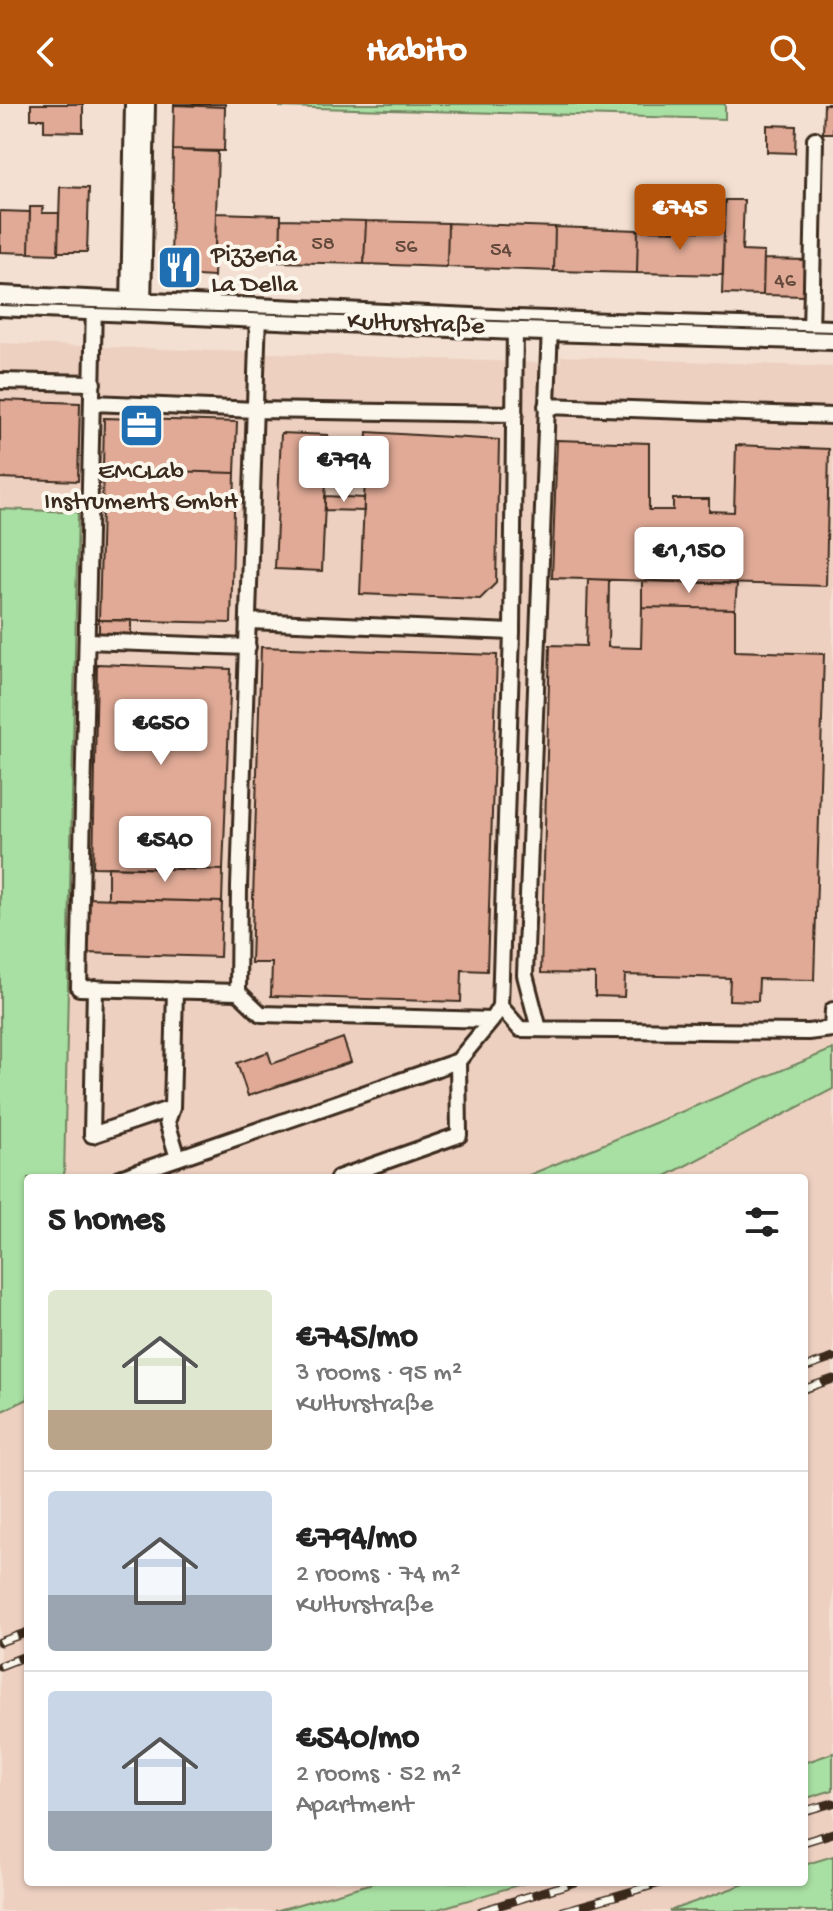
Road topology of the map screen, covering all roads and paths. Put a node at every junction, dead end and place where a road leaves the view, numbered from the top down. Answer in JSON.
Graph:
{"nodes":[{"id":1,"x":140,"y":104,"type":"edge"},
{"id":2,"x":815,"y":139,"type":"dead end"},
{"id":3,"x":0,"y":301,"type":"edge"},
{"id":4,"x":94,"y":304,"type":"junction"},
{"id":5,"x":136,"y":306,"type":"junction"},
{"id":6,"x":258,"y":314,"type":"junction"},
{"id":7,"x":515,"y":325,"type":"junction"},
{"id":8,"x":550,"y":326,"type":"junction"},
{"id":9,"x":822,"y":334,"type":"edge"},
{"id":10,"x":0,"y":381,"type":"edge"},
{"id":11,"x":93,"y":383,"type":"junction"},
{"id":12,"x":93,"y":403,"type":"junction"},
{"id":13,"x":546,"y":406,"type":"junction"},
{"id":14,"x":256,"y":410,"type":"junction"},
{"id":15,"x":515,"y":414,"type":"junction"},
{"id":16,"x":833,"y":416,"type":"edge"},
{"id":17,"x":249,"y":621,"type":"junction"},
{"id":18,"x":512,"y":632,"type":"junction"},
{"id":19,"x":87,"y":641,"type":"junction"},
{"id":20,"x":248,"y":647,"type":"junction"},
{"id":21,"x":95,"y":988,"type":"junction"},
{"id":22,"x":175,"y":990,"type":"junction"},
{"id":23,"x":238,"y":992,"type":"junction"},
{"id":24,"x":833,"y":1010,"type":"edge"},
{"id":25,"x":496,"y":1013,"type":"junction"},
{"id":26,"x":539,"y":1029,"type":"junction"},
{"id":27,"x":458,"y":1061,"type":"junction"},
{"id":28,"x":172,"y":1108,"type":"junction"},
{"id":29,"x":178,"y":1158,"type":"junction"},
{"id":30,"x":132,"y":1174,"type":"edge"},
{"id":31,"x":349,"y":1174,"type":"edge"}],
"edges":[{"from":1,"to":5,"type":"street"},
{"from":2,"to":9,"type":"lane"},
{"from":3,"to":4,"type":"street","name":"Kulturstraße"},
{"from":4,"to":5,"type":"street","name":"Kulturstraße"},
{"from":4,"to":11,"type":"lane"},
{"from":5,"to":6,"type":"street","name":"Kulturstraße"},
{"from":6,"to":7,"type":"street","name":"Kulturstraße"},
{"from":6,"to":14,"type":"lane"},
{"from":7,"to":8,"type":"street","name":"Kulturstraße"},
{"from":7,"to":15,"type":"lane"},
{"from":8,"to":9,"type":"street","name":"Kulturstraße"},
{"from":8,"to":13,"type":"lane"},
{"from":10,"to":11,"type":"lane"},
{"from":11,"to":12,"type":"lane"},
{"from":12,"to":14,"type":"lane"},
{"from":12,"to":19,"type":"lane"},
{"from":13,"to":16,"type":"lane"},
{"from":13,"to":26,"type":"lane"},
{"from":14,"to":15,"type":"lane"},
{"from":14,"to":17,"type":"lane"},
{"from":15,"to":18,"type":"lane"},
{"from":17,"to":18,"type":"lane"},
{"from":17,"to":20,"type":"lane"},
{"from":18,"to":25,"type":"lane"},
{"from":19,"to":20,"type":"lane"},
{"from":19,"to":21,"type":"lane"},
{"from":20,"to":23,"type":"lane"},
{"from":21,"to":22,"type":"lane"},
{"from":21,"to":28,"type":"lane"},
{"from":22,"to":23,"type":"lane"},
{"from":22,"to":28,"type":"lane"},
{"from":23,"to":25,"type":"lane"},
{"from":24,"to":26,"type":"lane"},
{"from":25,"to":26,"type":"lane"},
{"from":25,"to":27,"type":"lane"},
{"from":27,"to":29,"type":"lane"},
{"from":27,"to":31,"type":"lane"},
{"from":28,"to":29,"type":"lane"},
{"from":29,"to":30,"type":"lane"}]}
